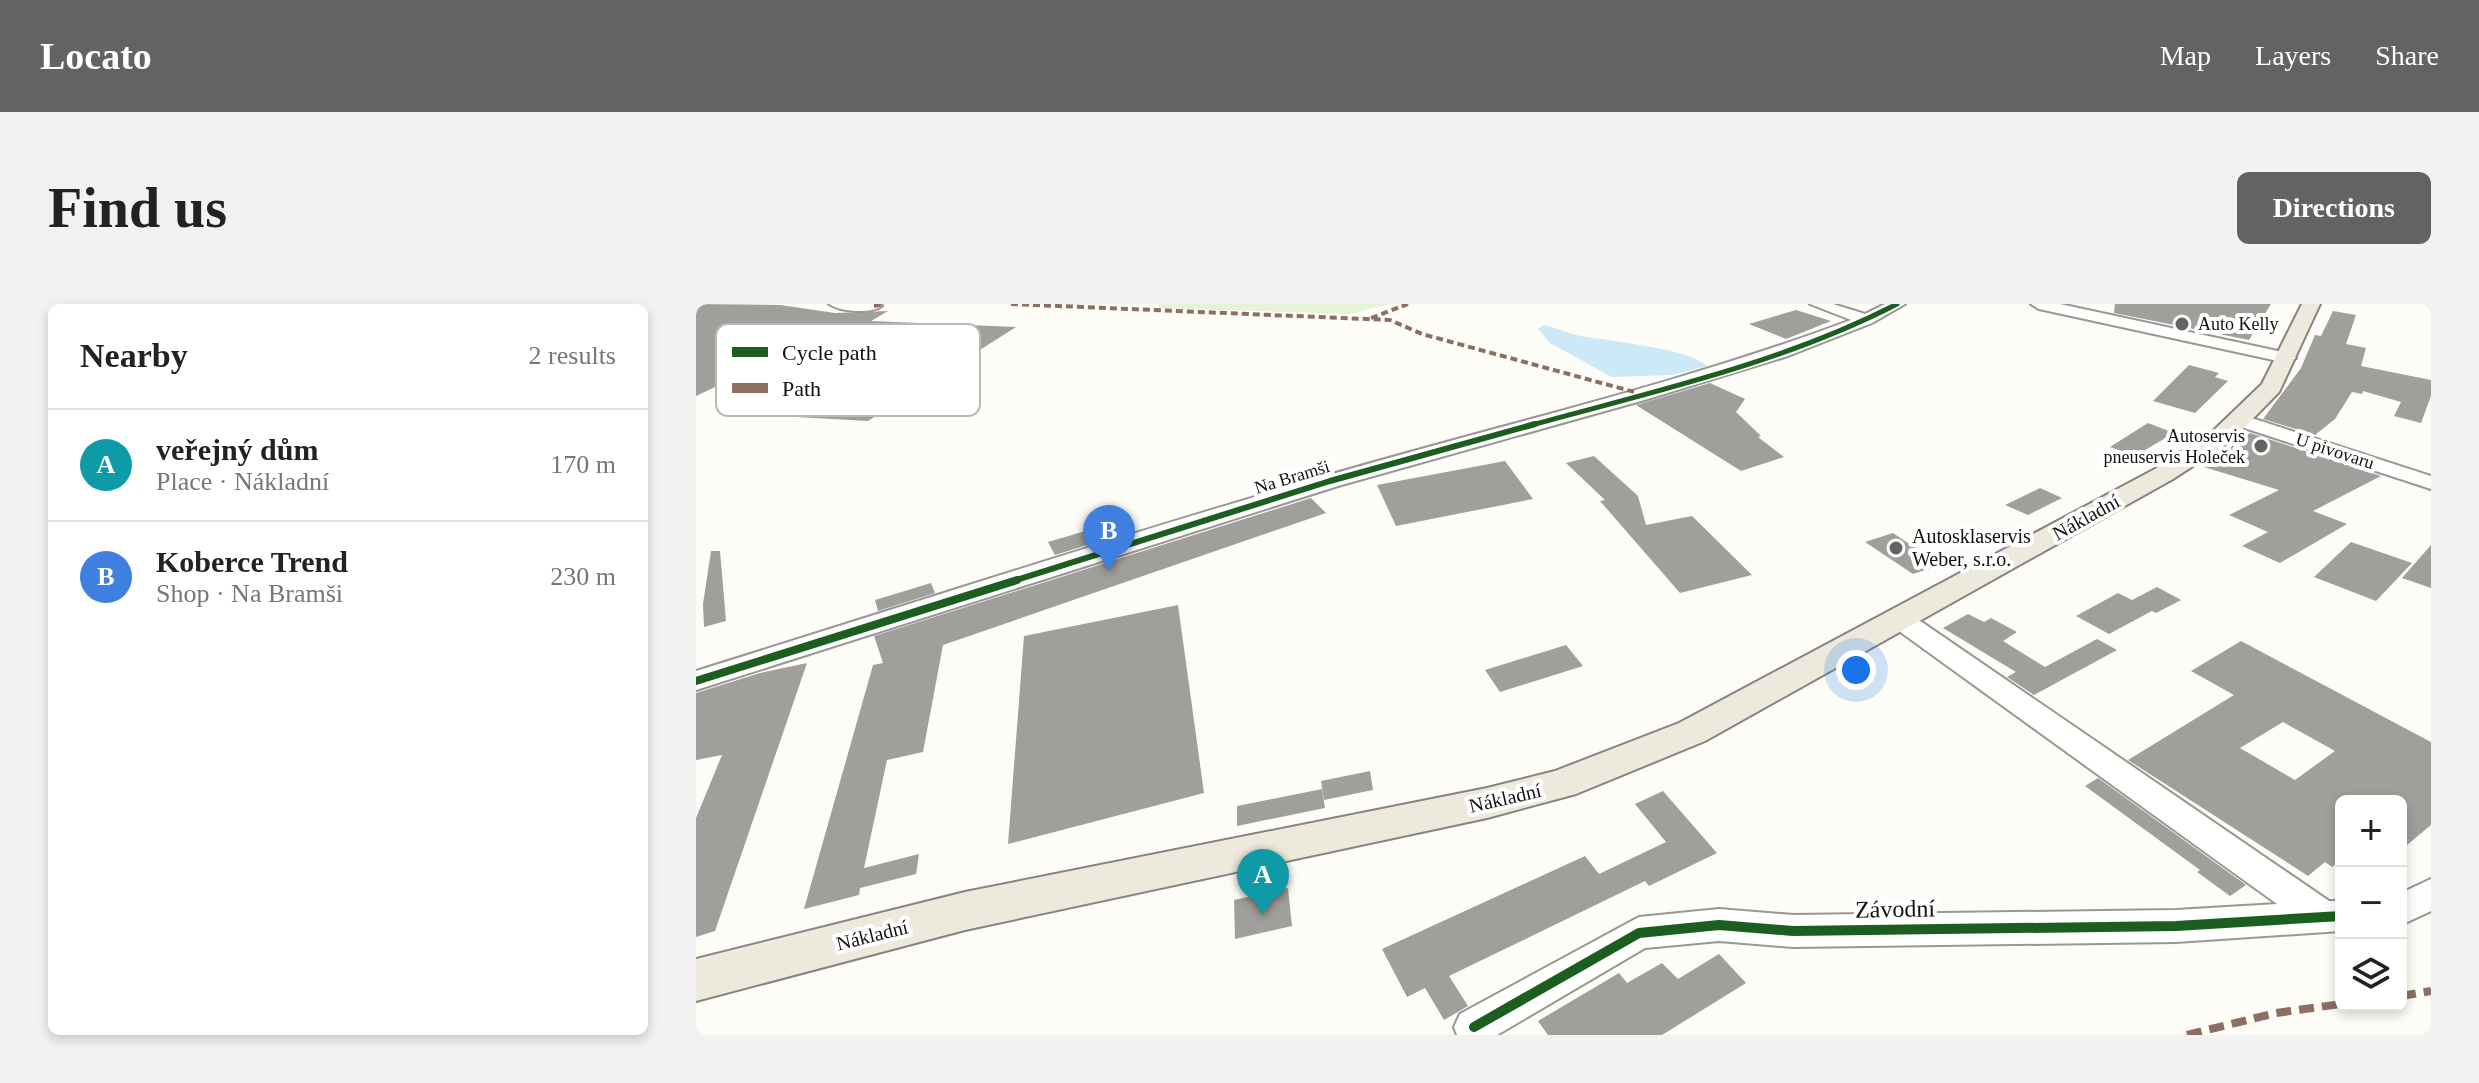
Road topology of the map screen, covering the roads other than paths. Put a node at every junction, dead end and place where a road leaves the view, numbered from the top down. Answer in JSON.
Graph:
{"nodes":[{"id":1,"x":837,"y":304,"type":"edge"},
{"id":2,"x":1818,"y":304,"type":"edge"},
{"id":3,"x":1897,"y":304,"type":"edge"},
{"id":4,"x":2039,"y":304,"type":"edge"},
{"id":5,"x":2311,"y":304,"type":"edge"},
{"id":6,"x":874,"y":306,"type":"edge"},
{"id":7,"x":1866,"y":320,"type":"junction"},
{"id":8,"x":2287,"y":358,"type":"junction"},
{"id":9,"x":2239,"y":420,"type":"junction"},
{"id":10,"x":2431,"y":483,"type":"edge"},
{"id":11,"x":1901,"y":620,"type":"junction"},
{"id":12,"x":696,"y":681,"type":"edge"},
{"id":13,"x":2431,"y":894,"type":"edge"},
{"id":14,"x":2407,"y":907,"type":"edge"},
{"id":15,"x":2333,"y":917,"type":"edge"},
{"id":16,"x":696,"y":980,"type":"edge"},
{"id":17,"x":1474,"y":1027,"type":"dead end"}],
"edges":[{"from":1,"to":6,"type":"street"},
{"from":2,"to":7,"type":"street"},
{"from":3,"to":7,"type":"street","name":"Na Bramši"},
{"from":4,"to":8,"type":"street"},
{"from":5,"to":8,"type":"main road","name":"Nákladní"},
{"from":7,"to":12,"type":"street","name":"Na Bramši"},
{"from":8,"to":9,"type":"main road","name":"Nákladní"},
{"from":9,"to":10,"type":"street","name":"U pivovaru"},
{"from":9,"to":11,"type":"main road","name":"Nákladní"},
{"from":11,"to":15,"type":"street"},
{"from":11,"to":16,"type":"main road","name":"Nákladní"},
{"from":13,"to":14,"type":"street"},
{"from":15,"to":17,"type":"street","name":"Závodní"}]}
